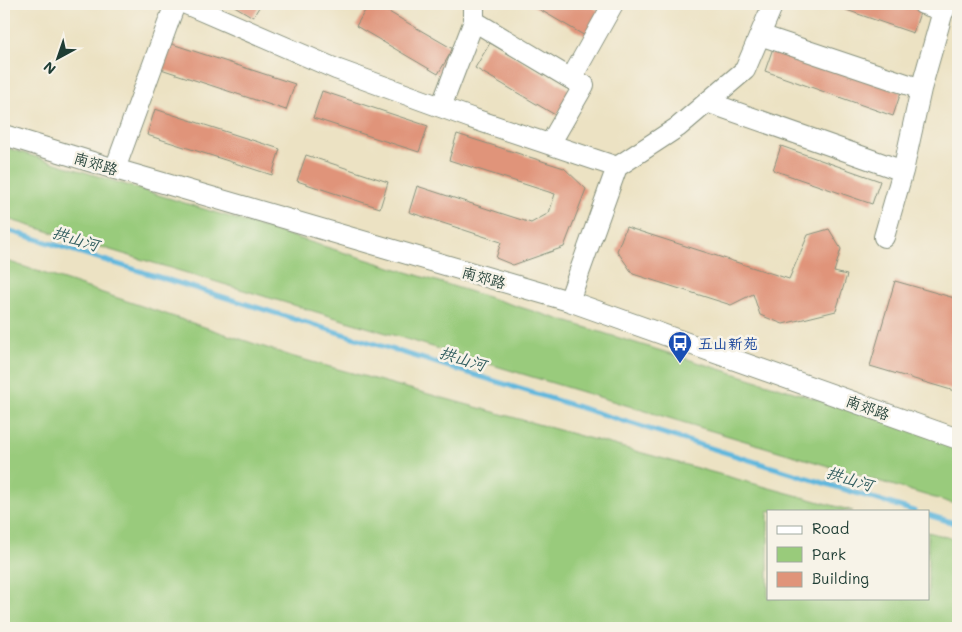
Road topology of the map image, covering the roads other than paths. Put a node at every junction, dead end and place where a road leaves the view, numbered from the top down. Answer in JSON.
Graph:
{"nodes":[{"id":1,"x":175,"y":4,"type":"edge"},
{"id":2,"x":186,"y":4,"type":"edge"},
{"id":3,"x":773,"y":4,"type":"edge"},
{"id":4,"x":923,"y":4,"type":"edge"},
{"id":5,"x":607,"y":6,"type":"edge"},
{"id":6,"x":944,"y":7,"type":"edge"},
{"id":7,"x":474,"y":13,"type":"edge"},
{"id":8,"x":760,"y":35,"type":"junction"},
{"id":9,"x":571,"y":79,"type":"junction"},
{"id":10,"x":921,"y":89,"type":"junction"},
{"id":11,"x":707,"y":102,"type":"junction"},
{"id":12,"x":441,"y":107,"type":"junction"},
{"id":13,"x":4,"y":135,"type":"edge"},
{"id":14,"x":550,"y":144,"type":"junction"},
{"id":15,"x":617,"y":167,"type":"junction"},
{"id":16,"x":115,"y":169,"type":"junction"},
{"id":17,"x":903,"y":171,"type":"junction"},
{"id":18,"x":884,"y":237,"type":"dead end"},
{"id":19,"x":569,"y":301,"type":"junction"},
{"id":20,"x":958,"y":440,"type":"edge"}],
"edges":[{"from":1,"to":16,"type":"street"},
{"from":2,"to":12,"type":"street"},
{"from":3,"to":8,"type":"street"},
{"from":4,"to":6,"type":"street"},
{"from":5,"to":9,"type":"street"},
{"from":6,"to":10,"type":"street"},
{"from":7,"to":9,"type":"street"},
{"from":7,"to":12,"type":"street"},
{"from":8,"to":10,"type":"street"},
{"from":8,"to":11,"type":"street"},
{"from":9,"to":14,"type":"street"},
{"from":10,"to":17,"type":"street"},
{"from":11,"to":15,"type":"street"},
{"from":11,"to":17,"type":"street"},
{"from":12,"to":14,"type":"street"},
{"from":13,"to":16,"type":"street","name":"南郊路"},
{"from":14,"to":15,"type":"street"},
{"from":15,"to":19,"type":"street"},
{"from":16,"to":19,"type":"street","name":"南郊路"},
{"from":17,"to":18,"type":"street"},
{"from":19,"to":20,"type":"street","name":"南郊路"}]}
